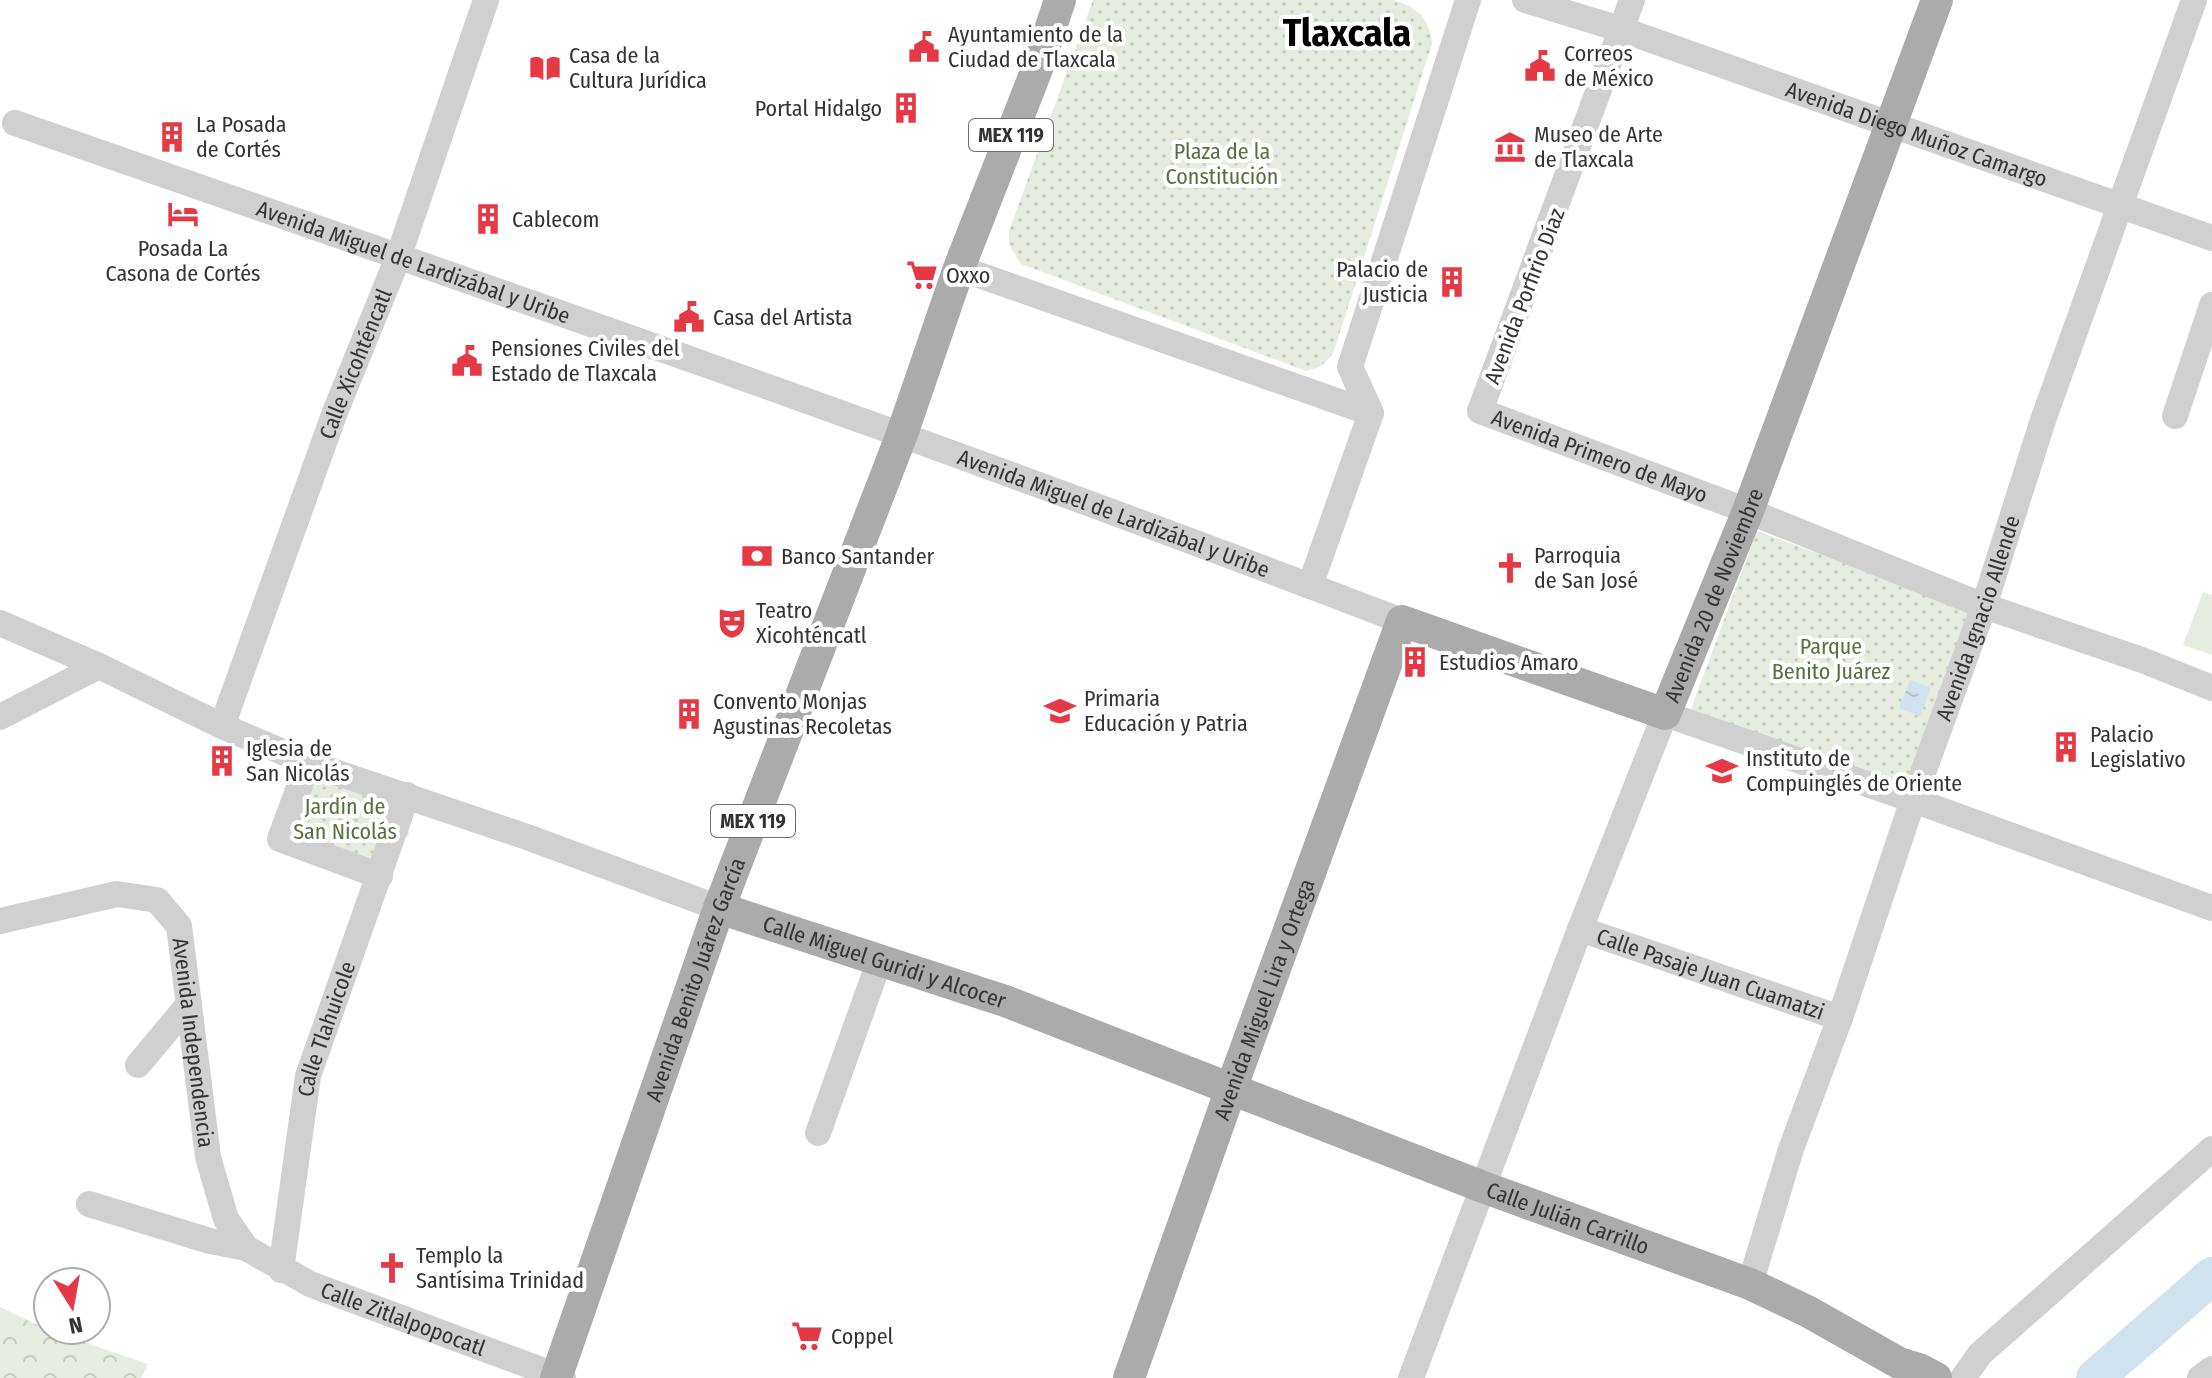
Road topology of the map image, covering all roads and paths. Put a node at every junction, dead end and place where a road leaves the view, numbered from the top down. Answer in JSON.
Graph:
{"nodes":[{"id":1,"x":486,"y":0,"type":"edge"},
{"id":2,"x":1060,"y":0,"type":"edge"},
{"id":3,"x":1468,"y":0,"type":"edge"},
{"id":4,"x":1525,"y":0,"type":"edge"},
{"id":5,"x":1632,"y":0,"type":"edge"},
{"id":6,"x":1937,"y":0,"type":"edge"},
{"id":7,"x":2194,"y":0,"type":"edge"},
{"id":8,"x":1623,"y":30,"type":"junction"},
{"id":9,"x":15,"y":123,"type":"dead end"},
{"id":10,"x":1890,"y":125,"type":"junction"},
{"id":11,"x":2122,"y":206,"type":"junction"},
{"id":12,"x":2212,"y":238,"type":"edge"},
{"id":13,"x":399,"y":255,"type":"junction"},
{"id":14,"x":959,"y":268,"type":"junction"},
{"id":15,"x":2212,"y":305,"type":"edge"},
{"id":16,"x":1480,"y":411,"type":"joint"},
{"id":17,"x":1371,"y":413,"type":"junction"},
{"id":18,"x":2175,"y":416,"type":"dead end"},
{"id":19,"x":902,"y":434,"type":"junction"},
{"id":20,"x":1748,"y":511,"type":"junction"},
{"id":21,"x":1310,"y":586,"type":"junction"},
{"id":22,"x":1984,"y":606,"type":"junction"},
{"id":23,"x":1402,"y":621,"type":"junction"},
{"id":24,"x":0,"y":623,"type":"edge"},
{"id":25,"x":99,"y":666,"type":"junction"},
{"id":26,"x":2212,"y":688,"type":"edge"},
{"id":27,"x":1665,"y":714,"type":"junction"},
{"id":28,"x":0,"y":717,"type":"edge"},
{"id":29,"x":222,"y":726,"type":"junction"},
{"id":30,"x":308,"y":763,"type":"junction"},
{"id":31,"x":407,"y":795,"type":"junction"},
{"id":32,"x":1913,"y":800,"type":"junction"},
{"id":33,"x":380,"y":876,"type":"junction"},
{"id":34,"x":719,"y":908,"type":"junction"},
{"id":35,"x":2212,"y":908,"type":"edge"},
{"id":36,"x":0,"y":921,"type":"edge"},
{"id":37,"x":1580,"y":929,"type":"junction"},
{"id":38,"x":879,"y":962,"type":"junction"},
{"id":39,"x":189,"y":1004,"type":"junction"},
{"id":40,"x":1840,"y":1018,"type":"junction"},
{"id":41,"x":138,"y":1065,"type":"dead end"},
{"id":42,"x":1231,"y":1089,"type":"junction"},
{"id":43,"x":818,"y":1133,"type":"dead end"},
{"id":44,"x":2212,"y":1149,"type":"edge"},
{"id":45,"x":1483,"y":1187,"type":"junction"},
{"id":46,"x":89,"y":1204,"type":"dead end"},
{"id":47,"x":246,"y":1248,"type":"junction"},
{"id":48,"x":281,"y":1270,"type":"junction"},
{"id":49,"x":1750,"y":1284,"type":"junction"},
{"id":50,"x":2212,"y":1369,"type":"edge"},
{"id":51,"x":1928,"y":1374,"type":"edge"},
{"id":52,"x":559,"y":1377,"type":"edge"},
{"id":53,"x":1129,"y":1378,"type":"edge"},
{"id":54,"x":1411,"y":1378,"type":"edge"},
{"id":55,"x":2200,"y":1378,"type":"edge"}],
"edges":[{"from":1,"to":13,"type":"street","name":"Calle Xicohténcatl"},
{"from":2,"to":14,"type":"main road","number":"MEX 119"},
{"from":3,"to":17,"type":"street"},
{"from":4,"to":8,"type":"street"},
{"from":5,"to":8,"type":"street","name":"Avenida Porfirio Díaz"},
{"from":6,"to":10,"type":"main road","name":"Avenida 20 de Noviembre"},
{"from":7,"to":11,"type":"street","name":"Avenida Ignacio Allende"},
{"from":8,"to":10,"type":"street","name":"Avenida Diego Muñoz Camargo"},
{"from":8,"to":16,"type":"street","name":"Avenida Porfirio Díaz"},
{"from":9,"to":13,"type":"street","name":"Avenida Miguel de Lardizábal y Uribe"},
{"from":10,"to":11,"type":"street","name":"Avenida Diego Muñoz Camargo"},
{"from":10,"to":20,"type":"main road","name":"Avenida 20 de Noviembre"},
{"from":11,"to":12,"type":"street","name":"Avenida Diego Muñoz Camargo"},
{"from":11,"to":22,"type":"street","name":"Avenida Ignacio Allende"},
{"from":13,"to":19,"type":"street","name":"Avenida Miguel de Lardizábal y Uribe"},
{"from":13,"to":29,"type":"street","name":"Calle Xicohténcatl"},
{"from":14,"to":17,"type":"street"},
{"from":14,"to":19,"type":"main road","name":"Avenida Benito Juárez García","number":"MEX 119"},
{"from":15,"to":18,"type":"street"},
{"from":16,"to":20,"type":"street","name":"Avenida Primero de Mayo"},
{"from":17,"to":21,"type":"street"},
{"from":19,"to":21,"type":"street","name":"Avenida Miguel de Lardizábal y Uribe"},
{"from":19,"to":34,"type":"main road","name":"Avenida Benito Juárez García","number":"MEX 119"},
{"from":20,"to":22,"type":"street","name":"Avenida Primero de Mayo"},
{"from":20,"to":27,"type":"main road","name":"Avenida 20 de Noviembre"},
{"from":21,"to":23,"type":"street","name":"Avenida Miguel de Lardizábal y Uribe"},
{"from":22,"to":26,"type":"street","name":"Avenida Primero de Mayo"},
{"from":22,"to":32,"type":"street","name":"Avenida Ignacio Allende"},
{"from":23,"to":27,"type":"main road","name":"Avenida Miguel de Lardizábal y Uribe"},
{"from":23,"to":42,"type":"main road","name":"Avenida Miguel Lira y Ortega"},
{"from":24,"to":25,"type":"street","name":"Calle Miguel Guridi y Alcocer"},
{"from":25,"to":28,"type":"street"},
{"from":25,"to":29,"type":"street","name":"Calle Miguel Guridi y Alcocer"},
{"from":27,"to":32,"type":"street","name":"Avenida Miguel de Lardizábal y Uribe"},
{"from":27,"to":37,"type":"street","name":"Avenida 20 de Noviembre"},
{"from":29,"to":30,"type":"street","name":"Calle Miguel Guridi y Alcocer"},
{"from":30,"to":31,"type":"street","name":"Calle Miguel Guridi y Alcocer"},
{"from":30,"to":33,"type":"street"},
{"from":31,"to":33,"type":"street","name":"Calle Tlahuicole"},
{"from":31,"to":34,"type":"street","name":"Calle Miguel Guridi y Alcocer"},
{"from":32,"to":35,"type":"street","name":"Avenida Miguel de Lardizábal y Uribe"},
{"from":32,"to":40,"type":"street","name":"Avenida Ignacio Allende"},
{"from":33,"to":48,"type":"street","name":"Calle Tlahuicole"},
{"from":34,"to":38,"type":"main road","name":"Calle Miguel Guridi y Alcocer"},
{"from":34,"to":52,"type":"main road","name":"Avenida Benito Juárez García","number":"MEX 119"},
{"from":36,"to":39,"type":"street","name":"Avenida Independencia"},
{"from":37,"to":40,"type":"street","name":"Calle Pasaje Juan Cuamatzi"},
{"from":37,"to":45,"type":"street","name":"Avenida 20 de Noviembre"},
{"from":38,"to":42,"type":"main road","name":"Calle Miguel Guridi y Alcocer"},
{"from":38,"to":43,"type":"street"},
{"from":39,"to":41,"type":"street"},
{"from":39,"to":47,"type":"street","name":"Avenida Independencia"},
{"from":40,"to":49,"type":"street","name":"Avenida Ignacio Allende"},
{"from":42,"to":45,"type":"main road","name":"Calle Julián Carrillo"},
{"from":42,"to":53,"type":"main road","name":"Avenida Miguel Lira y Ortega"},
{"from":44,"to":51,"type":"street"},
{"from":45,"to":49,"type":"main road","name":"Calle Julián Carrillo"},
{"from":45,"to":54,"type":"street","name":"Avenida 20 de Noviembre"},
{"from":46,"to":47,"type":"street"},
{"from":47,"to":48,"type":"street","name":"Calle Zitlalpopocatl"},
{"from":48,"to":52,"type":"street","name":"Calle Zitlalpopocatl"},
{"from":49,"to":51,"type":"main road","name":"Calle Julián Carrillo"},
{"from":50,"to":55,"type":"street"}]}
